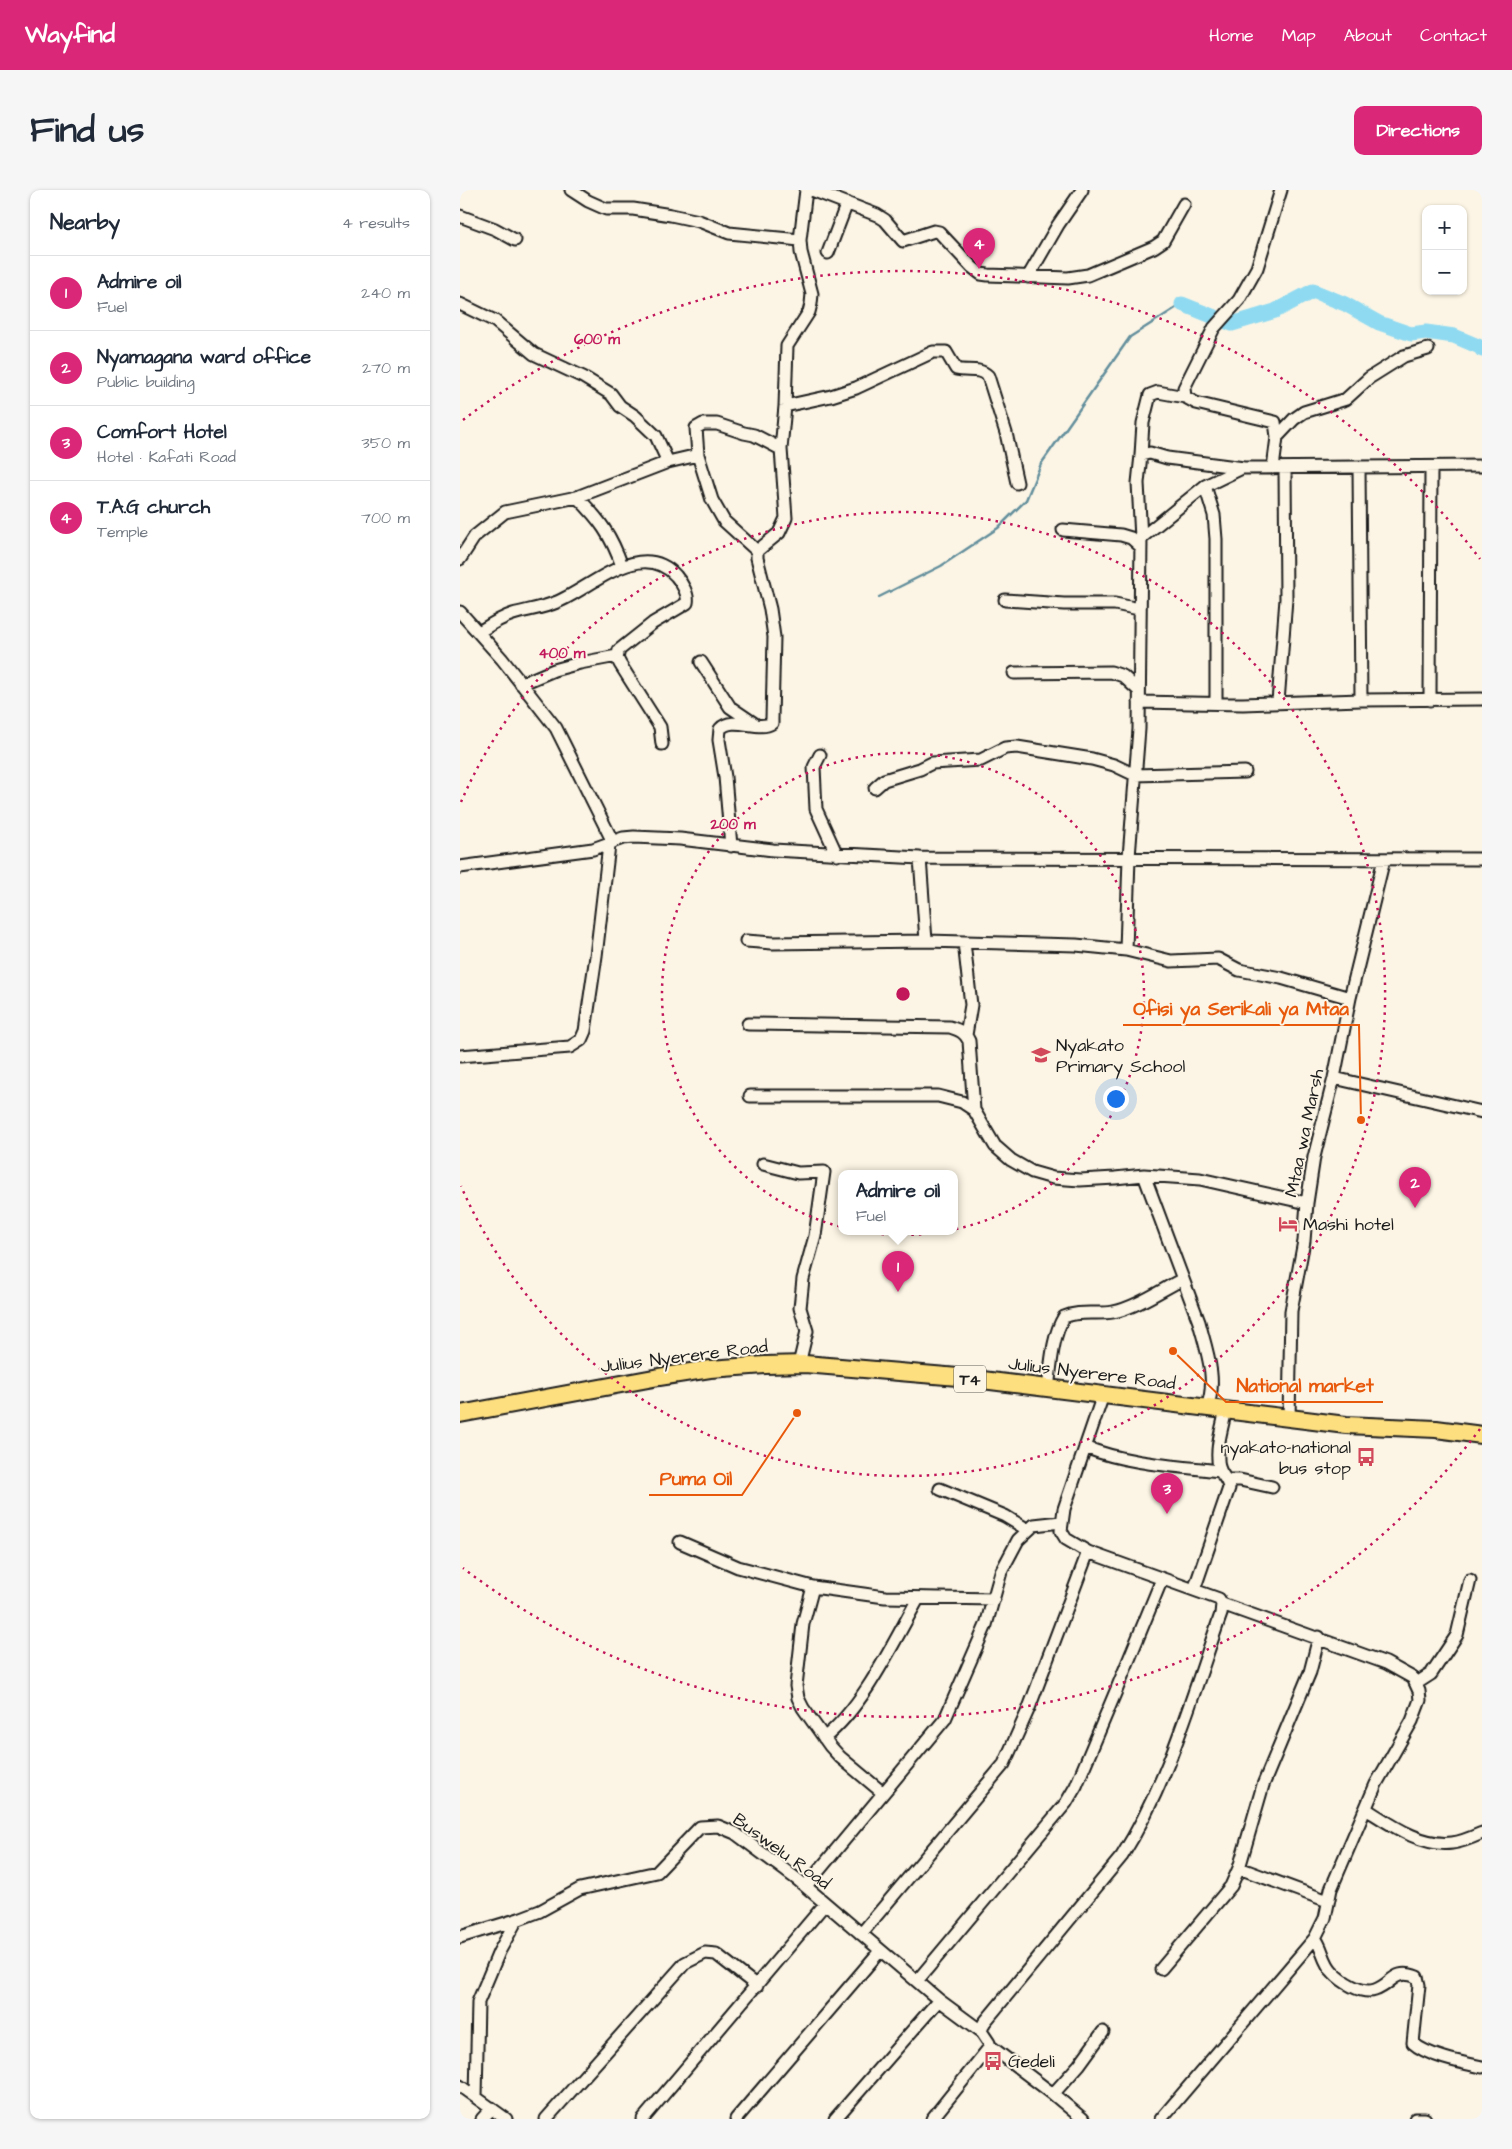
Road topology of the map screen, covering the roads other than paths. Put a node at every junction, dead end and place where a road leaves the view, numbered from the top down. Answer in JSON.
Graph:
{"nodes":[{"id":1,"x":571,"y":190,"type":"edge"},
{"id":2,"x":806,"y":190,"type":"edge"},
{"id":3,"x":812,"y":190,"type":"edge"},
{"id":4,"x":1082,"y":190,"type":"edge"},
{"id":5,"x":1282,"y":190,"type":"edge"},
{"id":6,"x":842,"y":198,"type":"edge"},
{"id":7,"x":1184,"y":204,"type":"dead end"},
{"id":8,"x":460,"y":216,"type":"edge"},
{"id":9,"x":515,"y":240,"type":"dead end"},
{"id":10,"x":800,"y":240,"type":"junction"},
{"id":11,"x":828,"y":253,"type":"dead end"},
{"id":12,"x":1028,"y":277,"type":"junction"},
{"id":13,"x":460,"y":304,"type":"edge"},
{"id":14,"x":1428,"y":349,"type":"dead end"},
{"id":15,"x":1185,"y":397,"type":"junction"},
{"id":16,"x":785,"y":406,"type":"junction"},
{"id":17,"x":1277,"y":437,"type":"junction"},
{"id":18,"x":781,"y":449,"type":"junction"},
{"id":19,"x":698,"y":455,"type":"junction"},
{"id":20,"x":1141,"y":455,"type":"junction"},
{"id":21,"x":668,"y":462,"type":"junction"},
{"id":22,"x":1482,"y":466,"type":"edge"},
{"id":23,"x":1359,"y":467,"type":"junction"},
{"id":24,"x":1431,"y":467,"type":"junction"},
{"id":25,"x":1244,"y":468,"type":"junction"},
{"id":26,"x":1279,"y":468,"type":"junction"},
{"id":27,"x":1018,"y":483,"type":"dead end"},
{"id":28,"x":1205,"y":486,"type":"junction"},
{"id":29,"x":577,"y":497,"type":"junction"},
{"id":30,"x":1063,"y":530,"type":"dead end"},
{"id":31,"x":1141,"y":543,"type":"junction"},
{"id":32,"x":758,"y":551,"type":"junction"},
{"id":33,"x":460,"y":559,"type":"edge"},
{"id":34,"x":622,"y":566,"type":"junction"},
{"id":35,"x":1005,"y":600,"type":"dead end"},
{"id":36,"x":1139,"y":609,"type":"junction"},
{"id":37,"x":460,"y":612,"type":"edge"},
{"id":38,"x":479,"y":632,"type":"junction"},
{"id":39,"x":617,"y":656,"type":"junction"},
{"id":40,"x":701,"y":662,"type":"dead end"},
{"id":41,"x":1014,"y":673,"type":"dead end"},
{"id":42,"x":521,"y":684,"type":"junction"},
{"id":43,"x":1138,"y":696,"type":"junction"},
{"id":44,"x":1482,"y":699,"type":"edge"},
{"id":45,"x":1361,"y":700,"type":"junction"},
{"id":46,"x":1430,"y":700,"type":"junction"},
{"id":47,"x":1278,"y":702,"type":"junction"},
{"id":48,"x":1216,"y":703,"type":"junction"},
{"id":49,"x":755,"y":724,"type":"junction"},
{"id":50,"x":662,"y":744,"type":"dead end"},
{"id":51,"x":820,"y":754,"type":"dead end"},
{"id":52,"x":1245,"y":772,"type":"dead end"},
{"id":53,"x":1135,"y":775,"type":"junction"},
{"id":54,"x":875,"y":788,"type":"dead end"},
{"id":55,"x":611,"y":843,"type":"junction"},
{"id":56,"x":731,"y":846,"type":"junction"},
{"id":57,"x":837,"y":855,"type":"junction"},
{"id":58,"x":1129,"y":857,"type":"junction"},
{"id":59,"x":920,"y":858,"type":"junction"},
{"id":60,"x":1384,"y":859,"type":"junction"},
{"id":61,"x":1482,"y":859,"type":"edge"},
{"id":62,"x":460,"y":867,"type":"edge"},
{"id":63,"x":926,"y":940,"type":"junction"},
{"id":64,"x":746,"y":941,"type":"dead end"},
{"id":65,"x":964,"y":942,"type":"junction"},
{"id":66,"x":1126,"y":950,"type":"junction"},
{"id":67,"x":1350,"y":998,"type":"junction"},
{"id":68,"x":748,"y":1024,"type":"dead end"},
{"id":69,"x":966,"y":1035,"type":"junction"},
{"id":70,"x":460,"y":1056,"type":"edge"},
{"id":71,"x":1334,"y":1078,"type":"junction"},
{"id":72,"x":750,"y":1096,"type":"dead end"},
{"id":73,"x":974,"y":1110,"type":"junction"},
{"id":74,"x":1482,"y":1112,"type":"edge"},
{"id":75,"x":763,"y":1164,"type":"dead end"},
{"id":76,"x":1144,"y":1175,"type":"junction"},
{"id":77,"x":1307,"y":1203,"type":"junction"},
{"id":78,"x":1183,"y":1279,"type":"junction"},
{"id":79,"x":799,"y":1364,"type":"junction"},
{"id":80,"x":1048,"y":1388,"type":"junction"},
{"id":81,"x":1103,"y":1395,"type":"junction"},
{"id":82,"x":1207,"y":1408,"type":"junction"},
{"id":83,"x":1226,"y":1410,"type":"junction"},
{"id":84,"x":460,"y":1414,"type":"edge"},
{"id":85,"x":1289,"y":1418,"type":"junction"},
{"id":86,"x":1482,"y":1435,"type":"edge"},
{"id":87,"x":1085,"y":1447,"type":"junction"},
{"id":88,"x":1220,"y":1471,"type":"junction"},
{"id":89,"x":1228,"y":1480,"type":"junction"},
{"id":90,"x":1272,"y":1487,"type":"dead end"},
{"id":91,"x":940,"y":1490,"type":"dead end"},
{"id":92,"x":1061,"y":1522,"type":"junction"},
{"id":93,"x":1028,"y":1530,"type":"junction"},
{"id":94,"x":680,"y":1542,"type":"dead end"},
{"id":95,"x":1088,"y":1552,"type":"junction"},
{"id":96,"x":1162,"y":1579,"type":"junction"},
{"id":97,"x":1470,"y":1580,"type":"dead end"},
{"id":98,"x":813,"y":1587,"type":"junction"},
{"id":99,"x":1194,"y":1590,"type":"junction"},
{"id":100,"x":918,"y":1599,"type":"junction"},
{"id":101,"x":994,"y":1599,"type":"junction"},
{"id":102,"x":1222,"y":1604,"type":"junction"},
{"id":103,"x":1319,"y":1637,"type":"junction"},
{"id":104,"x":1417,"y":1683,"type":"junction"},
{"id":105,"x":824,"y":1738,"type":"junction"},
{"id":106,"x":883,"y":1793,"type":"junction"},
{"id":107,"x":1366,"y":1809,"type":"junction"},
{"id":108,"x":1482,"y":1833,"type":"edge"},
{"id":109,"x":1239,"y":1868,"type":"junction"},
{"id":110,"x":806,"y":1886,"type":"junction"},
{"id":111,"x":1328,"y":1901,"type":"junction"},
{"id":112,"x":825,"y":1904,"type":"junction"},
{"id":113,"x":516,"y":1921,"type":"junction"},
{"id":114,"x":861,"y":1934,"type":"junction"},
{"id":115,"x":460,"y":1937,"type":"edge"},
{"id":116,"x":1315,"y":1938,"type":"junction"},
{"id":117,"x":880,"y":1950,"type":"junction"},
{"id":118,"x":1161,"y":1969,"type":"dead end"},
{"id":119,"x":917,"y":1981,"type":"junction"},
{"id":120,"x":757,"y":1986,"type":"junction"},
{"id":121,"x":939,"y":2000,"type":"junction"},
{"id":122,"x":981,"y":2031,"type":"junction"},
{"id":123,"x":1103,"y":2032,"type":"dead end"},
{"id":124,"x":990,"y":2046,"type":"junction"},
{"id":125,"x":1482,"y":2067,"type":"edge"},
{"id":126,"x":460,"y":2086,"type":"edge"},
{"id":127,"x":1053,"y":2094,"type":"junction"},
{"id":128,"x":476,"y":2097,"type":"junction"},
{"id":129,"x":492,"y":2108,"type":"junction"},
{"id":130,"x":504,"y":2118,"type":"edge"},
{"id":131,"x":482,"y":2119,"type":"edge"},
{"id":132,"x":546,"y":2119,"type":"edge"},
{"id":133,"x":644,"y":2119,"type":"edge"},
{"id":134,"x":736,"y":2119,"type":"edge"},
{"id":135,"x":835,"y":2119,"type":"edge"},
{"id":136,"x":932,"y":2119,"type":"edge"},
{"id":137,"x":1082,"y":2119,"type":"edge"},
{"id":138,"x":1161,"y":2119,"type":"edge"},
{"id":139,"x":1415,"y":2119,"type":"edge"},
{"id":140,"x":1426,"y":2119,"type":"edge"}],
"edges":[{"from":1,"to":10,"type":"street"},
{"from":2,"to":10,"type":"street"},
{"from":3,"to":6,"type":"street"},
{"from":4,"to":12,"type":"street"},
{"from":5,"to":15,"type":"street"},
{"from":6,"to":11,"type":"street"},
{"from":6,"to":12,"type":"street"},
{"from":7,"to":12,"type":"street"},
{"from":8,"to":9,"type":"street"},
{"from":10,"to":16,"type":"street"},
{"from":13,"to":21,"type":"street"},
{"from":14,"to":17,"type":"street"},
{"from":15,"to":17,"type":"street"},
{"from":15,"to":20,"type":"street"},
{"from":16,"to":18,"type":"street"},
{"from":16,"to":27,"type":"street"},
{"from":17,"to":26,"type":"street"},
{"from":18,"to":19,"type":"street"},
{"from":18,"to":32,"type":"street"},
{"from":19,"to":21,"type":"street"},
{"from":19,"to":32,"type":"street"},
{"from":20,"to":25,"type":"street"},
{"from":20,"to":31,"type":"street"},
{"from":21,"to":29,"type":"street"},
{"from":22,"to":24,"type":"street"},
{"from":23,"to":24,"type":"street"},
{"from":23,"to":26,"type":"street"},
{"from":23,"to":45,"type":"street"},
{"from":24,"to":46,"type":"street"},
{"from":25,"to":26,"type":"street"},
{"from":25,"to":28,"type":"street"},
{"from":26,"to":47,"type":"street"},
{"from":28,"to":31,"type":"street"},
{"from":28,"to":48,"type":"street"},
{"from":29,"to":33,"type":"street"},
{"from":29,"to":34,"type":"street"},
{"from":30,"to":31,"type":"street"},
{"from":31,"to":36,"type":"street"},
{"from":32,"to":49,"type":"street"},
{"from":34,"to":38,"type":"street"},
{"from":34,"to":39,"type":"street"},
{"from":35,"to":36,"type":"street"},
{"from":36,"to":43,"type":"street"},
{"from":37,"to":38,"type":"street"},
{"from":38,"to":42,"type":"street"},
{"from":39,"to":42,"type":"street"},
{"from":39,"to":50,"type":"street"},
{"from":40,"to":49,"type":"street"},
{"from":41,"to":43,"type":"street"},
{"from":42,"to":55,"type":"street"},
{"from":43,"to":48,"type":"street"},
{"from":43,"to":53,"type":"street"},
{"from":44,"to":46,"type":"street"},
{"from":45,"to":46,"type":"street"},
{"from":45,"to":47,"type":"street"},
{"from":47,"to":48,"type":"street"},
{"from":49,"to":56,"type":"street"},
{"from":51,"to":57,"type":"street"},
{"from":52,"to":53,"type":"street"},
{"from":53,"to":54,"type":"street"},
{"from":53,"to":58,"type":"street"},
{"from":55,"to":56,"type":"street"},
{"from":55,"to":62,"type":"street"},
{"from":55,"to":70,"type":"street"},
{"from":56,"to":57,"type":"street"},
{"from":57,"to":59,"type":"street"},
{"from":58,"to":59,"type":"street"},
{"from":58,"to":60,"type":"street"},
{"from":58,"to":66,"type":"street"},
{"from":59,"to":63,"type":"street"},
{"from":60,"to":61,"type":"street"},
{"from":60,"to":67,"type":"street","name":"Mtaa wa Marsh"},
{"from":63,"to":64,"type":"street"},
{"from":63,"to":65,"type":"street"},
{"from":65,"to":66,"type":"street"},
{"from":65,"to":69,"type":"street"},
{"from":66,"to":67,"type":"street"},
{"from":67,"to":71,"type":"street","name":"Mtaa wa Marsh"},
{"from":68,"to":69,"type":"street"},
{"from":69,"to":73,"type":"street"},
{"from":71,"to":74,"type":"street"},
{"from":71,"to":77,"type":"street","name":"Mtaa wa Marsh"},
{"from":72,"to":73,"type":"street"},
{"from":73,"to":76,"type":"street"},
{"from":75,"to":79,"type":"street"},
{"from":76,"to":77,"type":"street"},
{"from":76,"to":78,"type":"street"},
{"from":77,"to":85,"type":"street","name":"Mtaa wa Marsh"},
{"from":78,"to":80,"type":"street"},
{"from":78,"to":82,"type":"street"},
{"from":79,"to":80,"type":"highway","name":"Julius Nyerere Road","number":"T4"},
{"from":79,"to":84,"type":"highway","name":"Julius Nyerere Road","number":"T4"},
{"from":80,"to":81,"type":"highway","name":"Julius Nyerere Road","number":"T4"},
{"from":81,"to":82,"type":"highway","name":"Julius Nyerere Road","number":"T4"},
{"from":81,"to":87,"type":"street"},
{"from":82,"to":83,"type":"highway","name":"Julius Nyerere Road","number":"T4"},
{"from":83,"to":85,"type":"highway","name":"Julius Nyerere Road","number":"T4"},
{"from":83,"to":88,"type":"street"},
{"from":85,"to":86,"type":"highway","name":"Julius Nyerere Road","number":"T4"},
{"from":87,"to":88,"type":"street"},
{"from":87,"to":92,"type":"street"},
{"from":88,"to":89,"type":"street"},
{"from":89,"to":90,"type":"street"},
{"from":89,"to":99,"type":"street"},
{"from":91,"to":93,"type":"street"},
{"from":92,"to":93,"type":"street"},
{"from":92,"to":95,"type":"street"},
{"from":93,"to":101,"type":"street"},
{"from":94,"to":98,"type":"street"},
{"from":95,"to":96,"type":"street"},
{"from":95,"to":114,"type":"street"},
{"from":96,"to":99,"type":"street"},
{"from":96,"to":119,"type":"street"},
{"from":97,"to":104,"type":"street"},
{"from":98,"to":100,"type":"street"},
{"from":98,"to":105,"type":"street"},
{"from":99,"to":102,"type":"street"},
{"from":100,"to":101,"type":"street"},
{"from":100,"to":105,"type":"street"},
{"from":101,"to":106,"type":"street"},
{"from":102,"to":103,"type":"street"},
{"from":102,"to":122,"type":"street"},
{"from":103,"to":104,"type":"street"},
{"from":103,"to":109,"type":"street"},
{"from":104,"to":107,"type":"street"},
{"from":105,"to":106,"type":"street"},
{"from":106,"to":110,"type":"street"},
{"from":107,"to":108,"type":"street"},
{"from":107,"to":111,"type":"street"},
{"from":109,"to":111,"type":"street"},
{"from":109,"to":118,"type":"street"},
{"from":110,"to":112,"type":"street","name":"Buswelu Road"},
{"from":110,"to":113,"type":"street","name":"Buswelu Road"},
{"from":111,"to":116,"type":"street"},
{"from":112,"to":114,"type":"street","name":"Buswelu Road"},
{"from":112,"to":120,"type":"street"},
{"from":113,"to":115,"type":"street","name":"Buswelu Road"},
{"from":113,"to":128,"type":"street"},
{"from":114,"to":117,"type":"street","name":"Buswelu Road"},
{"from":116,"to":125,"type":"street"},
{"from":116,"to":138,"type":"street"},
{"from":117,"to":119,"type":"street","name":"Buswelu Road"},
{"from":117,"to":134,"type":"street"},
{"from":119,"to":121,"type":"street","name":"Buswelu Road"},
{"from":120,"to":132,"type":"street"},
{"from":120,"to":133,"type":"street"},
{"from":121,"to":122,"type":"street","name":"Buswelu Road"},
{"from":121,"to":135,"type":"street"},
{"from":122,"to":124,"type":"street"},
{"from":123,"to":127,"type":"street"},
{"from":124,"to":127,"type":"street"},
{"from":124,"to":136,"type":"street"},
{"from":126,"to":128,"type":"street"},
{"from":127,"to":137,"type":"street"},
{"from":128,"to":129,"type":"street"},
{"from":129,"to":130,"type":"street"},
{"from":129,"to":131,"type":"street"},
{"from":139,"to":140,"type":"street"}]}
